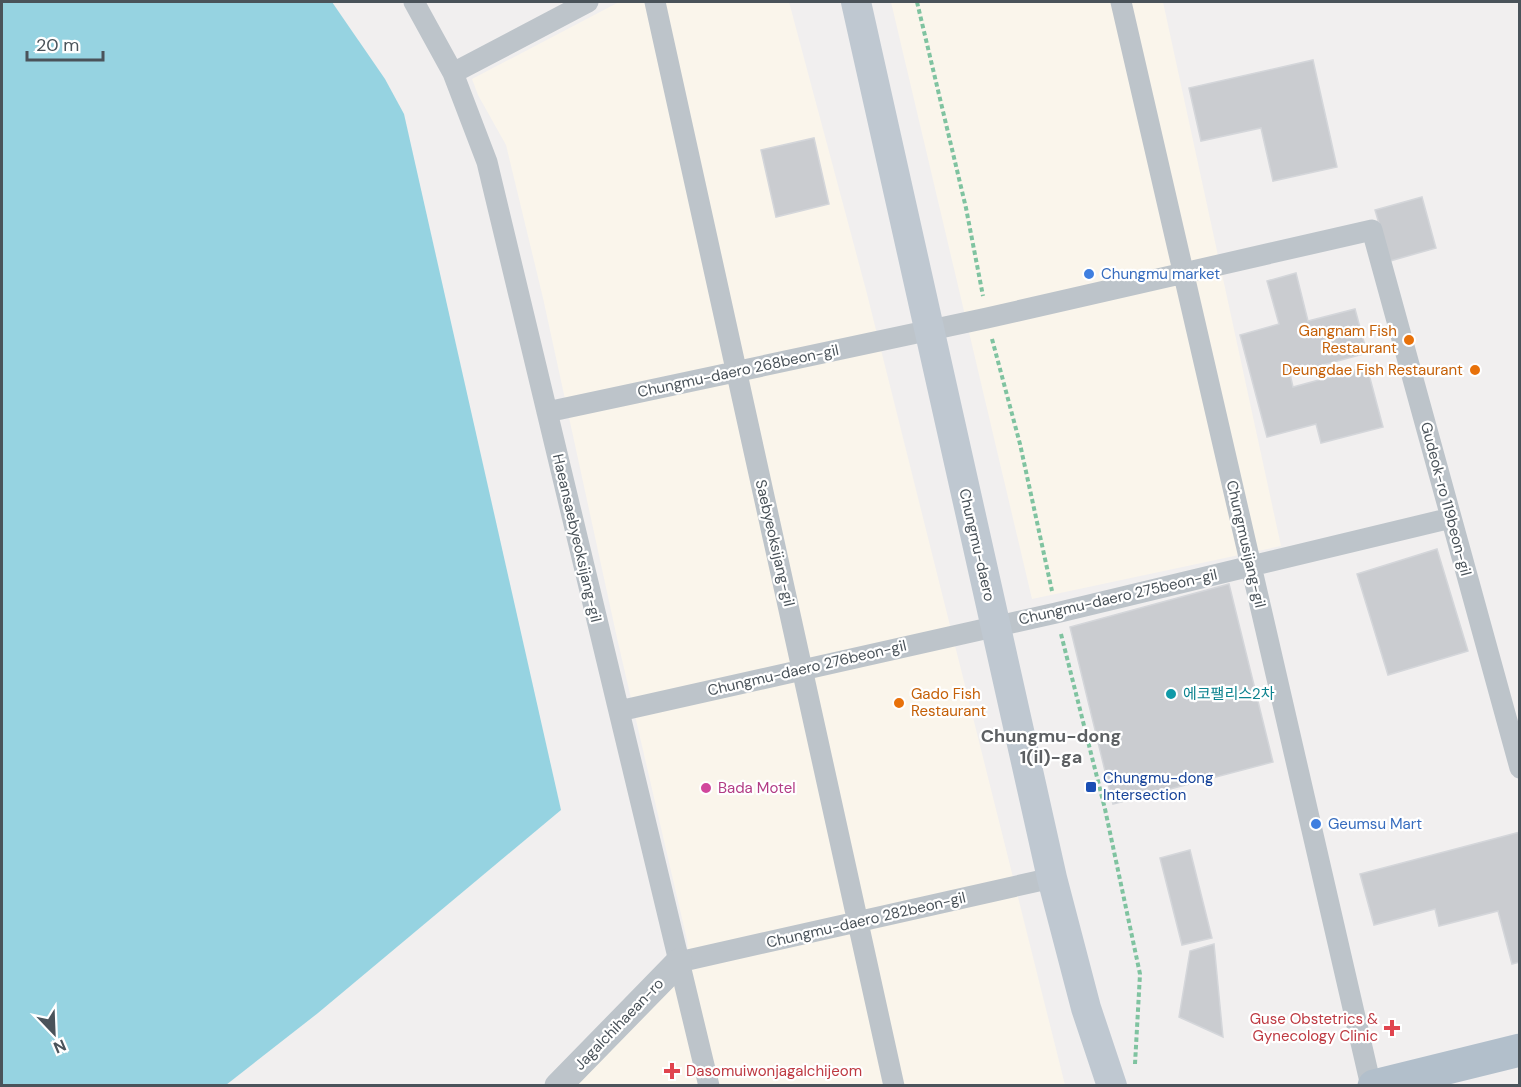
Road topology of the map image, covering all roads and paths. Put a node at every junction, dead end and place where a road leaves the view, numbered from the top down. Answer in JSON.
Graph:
{"nodes":[{"id":1,"x":414,"y":2,"type":"edge"},
{"id":2,"x":588,"y":2,"type":"edge"},
{"id":3,"x":655,"y":2,"type":"edge"},
{"id":4,"x":856,"y":2,"type":"edge"},
{"id":5,"x":917,"y":2,"type":"edge"},
{"id":6,"x":1121,"y":2,"type":"edge"},
{"id":7,"x":453,"y":73,"type":"junction"},
{"id":8,"x":1372,"y":230,"type":"joint"},
{"id":9,"x":1183,"y":273,"type":"junction"},
{"id":10,"x":987,"y":318,"type":"junction"},
{"id":11,"x":928,"y":329,"type":"junction"},
{"id":12,"x":736,"y":371,"type":"junction"},
{"id":13,"x":547,"y":412,"type":"junction"},
{"id":14,"x":1451,"y":518,"type":"junction"},
{"id":15,"x":1251,"y":565,"type":"junction"},
{"id":16,"x":1056,"y":613,"type":"junction"},
{"id":17,"x":995,"y":626,"type":"junction"},
{"id":18,"x":802,"y":670,"type":"junction"},
{"id":19,"x":619,"y":711,"type":"junction"},
{"id":20,"x":1520,"y":768,"type":"edge"},
{"id":21,"x":1052,"y":878,"type":"junction"},
{"id":22,"x":858,"y":921,"type":"junction"},
{"id":23,"x":679,"y":962,"type":"junction"},
{"id":24,"x":1520,"y":1050,"type":"edge"},
{"id":25,"x":1125,"y":1082,"type":"edge"},
{"id":26,"x":558,"y":1086,"type":"edge"},
{"id":27,"x":709,"y":1086,"type":"edge"},
{"id":28,"x":894,"y":1086,"type":"edge"},
{"id":29,"x":1373,"y":1086,"type":"edge"}],
"edges":[{"from":1,"to":7,"type":"street","name":"Haeansaebyeoksijang-gil"},
{"from":2,"to":7,"type":"street"},
{"from":3,"to":12,"type":"street","name":"Saebyeoksijang-gil"},
{"from":4,"to":11,"type":"main road","name":"Chungmu-daero"},
{"from":5,"to":10,"type":"path"},
{"from":6,"to":9,"type":"street","name":"Chungmusijang-gil"},
{"from":7,"to":13,"type":"street","name":"Haeansaebyeoksijang-gil"},
{"from":8,"to":9,"type":"street","name":"Chungmu-daero 268beon-gil"},
{"from":8,"to":14,"type":"street","name":"Gudeok-ro 119beon-gil"},
{"from":9,"to":10,"type":"street","name":"Chungmu-daero 268beon-gil"},
{"from":9,"to":15,"type":"street","name":"Chungmusijang-gil"},
{"from":10,"to":11,"type":"street","name":"Chungmu-daero 268beon-gil"},
{"from":10,"to":16,"type":"path"},
{"from":11,"to":12,"type":"street","name":"Chungmu-daero 268beon-gil"},
{"from":11,"to":17,"type":"main road","name":"Chungmu-daero"},
{"from":12,"to":13,"type":"street","name":"Chungmu-daero 268beon-gil"},
{"from":12,"to":18,"type":"street","name":"Saebyeoksijang-gil"},
{"from":13,"to":19,"type":"street","name":"Haeansaebyeoksijang-gil"},
{"from":14,"to":15,"type":"street","name":"Chungmu-daero 275beon-gil"},
{"from":14,"to":20,"type":"street","name":"Gudeok-ro 119beon-gil"},
{"from":15,"to":16,"type":"street","name":"Chungmu-daero 275beon-gil"},
{"from":15,"to":29,"type":"street","name":"Chungmusijang-gil"},
{"from":16,"to":17,"type":"street","name":"Chungmu-daero 275beon-gil"},
{"from":16,"to":25,"type":"path"},
{"from":17,"to":18,"type":"street","name":"Chungmu-daero 276beon-gil"},
{"from":17,"to":21,"type":"main road","name":"Chungmu-daero"},
{"from":18,"to":19,"type":"street","name":"Chungmu-daero 276beon-gil"},
{"from":18,"to":22,"type":"street","name":"Saebyeoksijang-gil"},
{"from":19,"to":23,"type":"street","name":"Haeansaebyeoksijang-gil"},
{"from":21,"to":22,"type":"street","name":"Chungmu-daero 282beon-gil"},
{"from":21,"to":25,"type":"main road","name":"Chungmu-daero"},
{"from":22,"to":23,"type":"street","name":"Chungmu-daero 282beon-gil"},
{"from":22,"to":28,"type":"street","name":"Saebyeoksijang-gil"},
{"from":23,"to":26,"type":"street","name":"Jagalchihaean-ro"},
{"from":23,"to":27,"type":"street","name":"Haeansaebyeoksijang-gil"},
{"from":24,"to":29,"type":"main road"}]}
